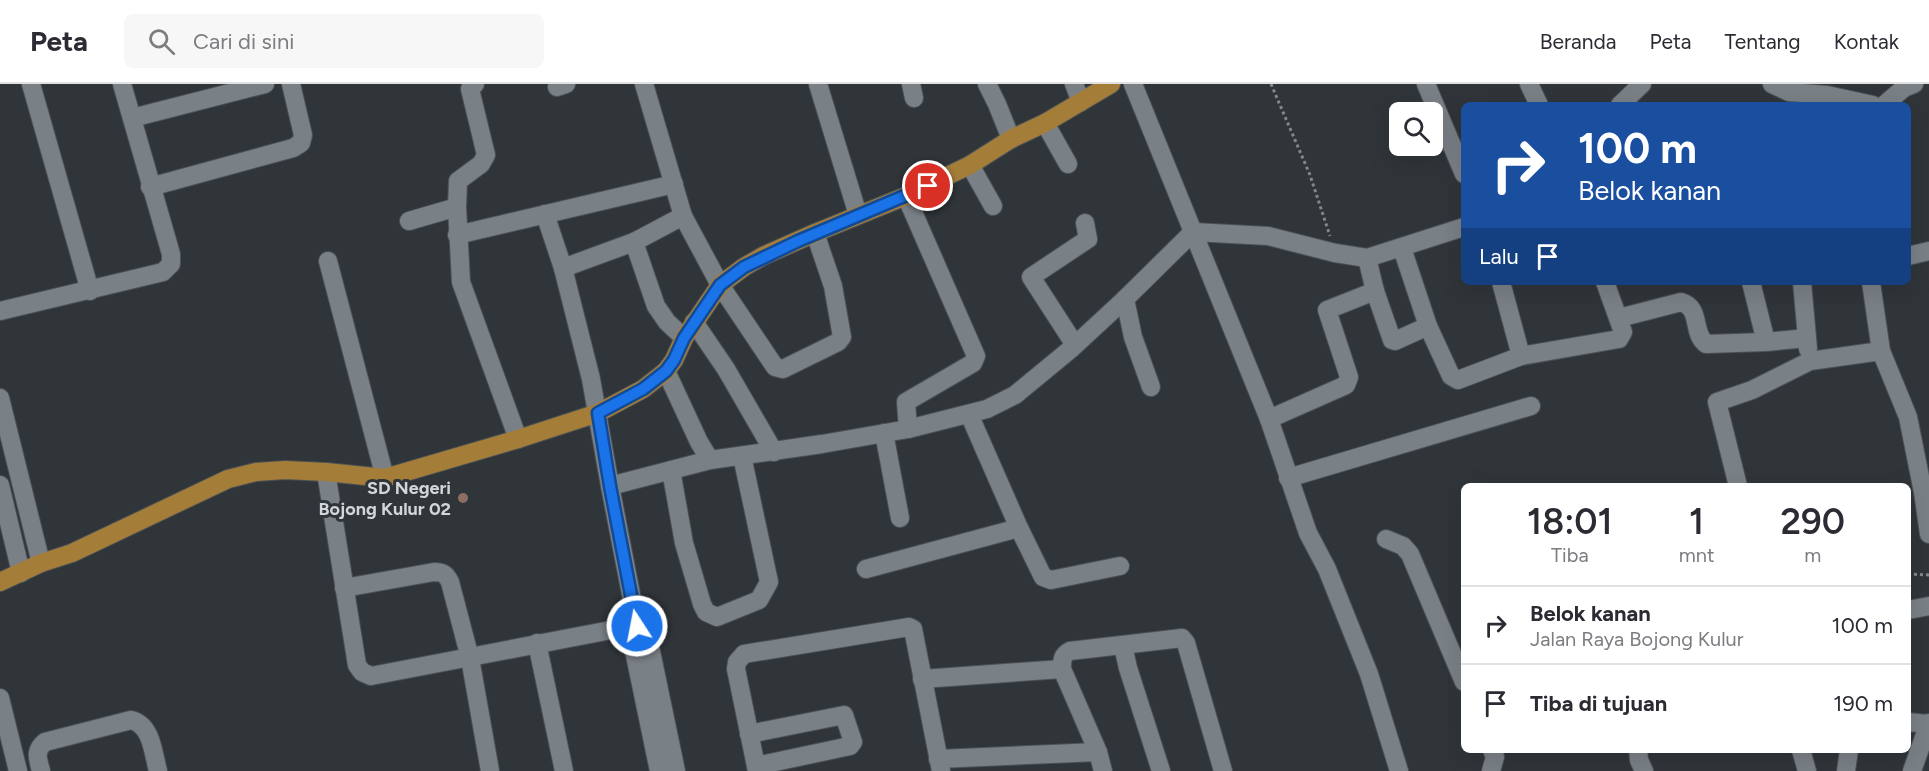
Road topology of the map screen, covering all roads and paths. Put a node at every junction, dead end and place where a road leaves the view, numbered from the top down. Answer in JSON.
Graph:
{"nodes":[{"id":1,"x":31,"y":84,"type":"edge"},
{"id":2,"x":122,"y":84,"type":"edge"},
{"id":3,"x":265,"y":84,"type":"edge"},
{"id":4,"x":291,"y":84,"type":"edge"},
{"id":5,"x":475,"y":84,"type":"edge"},
{"id":6,"x":818,"y":84,"type":"edge"},
{"id":7,"x":987,"y":84,"type":"edge"},
{"id":8,"x":1074,"y":84,"type":"edge"},
{"id":9,"x":1111,"y":84,"type":"edge"},
{"id":10,"x":1133,"y":84,"type":"edge"},
{"id":11,"x":1271,"y":84,"type":"edge"},
{"id":12,"x":1426,"y":84,"type":"edge"},
{"id":13,"x":1529,"y":84,"type":"edge"},
{"id":14,"x":1642,"y":84,"type":"edge"},
{"id":15,"x":1772,"y":84,"type":"edge"},
{"id":16,"x":1914,"y":84,"type":"edge"},
{"id":17,"x":646,"y":85,"type":"edge"},
{"id":18,"x":1827,"y":89,"type":"edge"},
{"id":19,"x":1790,"y":99,"type":"edge"},
{"id":20,"x":1081,"y":102,"type":"junction"},
{"id":21,"x":1538,"y":102,"type":"edge"},
{"id":22,"x":1623,"y":102,"type":"edge"},
{"id":23,"x":1864,"y":102,"type":"edge"},
{"id":24,"x":1888,"y":102,"type":"edge"},
{"id":25,"x":132,"y":117,"type":"junction"},
{"id":26,"x":1045,"y":123,"type":"junction"},
{"id":27,"x":1011,"y":139,"type":"junction"},
{"id":28,"x":1068,"y":164,"type":"dead end"},
{"id":29,"x":970,"y":165,"type":"junction"},
{"id":30,"x":1461,"y":167,"type":"edge"},
{"id":31,"x":674,"y":184,"type":"junction"},
{"id":32,"x":150,"y":187,"type":"junction"},
{"id":33,"x":906,"y":196,"type":"junction"},
{"id":34,"x":993,"y":206,"type":"dead end"},
{"id":35,"x":457,"y":207,"type":"junction"},
{"id":36,"x":545,"y":214,"type":"junction"},
{"id":37,"x":858,"y":215,"type":"junction"},
{"id":38,"x":683,"y":216,"type":"junction"},
{"id":39,"x":409,"y":221,"type":"dead end"},
{"id":40,"x":1085,"y":223,"type":"dead end"},
{"id":41,"x":1461,"y":228,"type":"edge"},
{"id":42,"x":1193,"y":232,"type":"junction"},
{"id":43,"x":815,"y":233,"type":"junction"},
{"id":44,"x":457,"y":235,"type":"junction"},
{"id":45,"x":634,"y":242,"type":"junction"},
{"id":46,"x":1402,"y":248,"type":"junction"},
{"id":47,"x":1929,"y":251,"type":"edge"},
{"id":48,"x":1335,"y":253,"type":"junction"},
{"id":49,"x":1911,"y":255,"type":"edge"},
{"id":50,"x":1367,"y":258,"type":"junction"},
{"id":51,"x":328,"y":261,"type":"dead end"},
{"id":52,"x":563,"y":268,"type":"junction"},
{"id":53,"x":720,"y":285,"type":"junction"},
{"id":54,"x":1502,"y":285,"type":"edge"},
{"id":55,"x":1606,"y":285,"type":"edge"},
{"id":56,"x":1752,"y":285,"type":"edge"},
{"id":57,"x":1802,"y":285,"type":"edge"},
{"id":58,"x":1871,"y":285,"type":"edge"},
{"id":59,"x":90,"y":291,"type":"junction"},
{"id":60,"x":1375,"y":291,"type":"junction"},
{"id":61,"x":1125,"y":299,"type":"junction"},
{"id":62,"x":0,"y":311,"type":"edge"},
{"id":63,"x":1619,"y":318,"type":"junction"},
{"id":64,"x":694,"y":322,"type":"junction"},
{"id":65,"x":1428,"y":326,"type":"junction"},
{"id":66,"x":684,"y":338,"type":"junction"},
{"id":67,"x":1807,"y":338,"type":"junction"},
{"id":68,"x":1766,"y":342,"type":"junction"},
{"id":69,"x":1075,"y":345,"type":"junction"},
{"id":70,"x":1881,"y":351,"type":"junction"},
{"id":71,"x":1521,"y":356,"type":"junction"},
{"id":72,"x":1810,"y":361,"type":"junction"},
{"id":73,"x":666,"y":371,"type":"junction"},
{"id":74,"x":1151,"y":387,"type":"dead end"},
{"id":75,"x":0,"y":398,"type":"edge"},
{"id":76,"x":1531,"y":406,"type":"dead end"},
{"id":77,"x":598,"y":413,"type":"junction"},
{"id":78,"x":969,"y":414,"type":"junction"},
{"id":79,"x":1269,"y":419,"type":"junction"},
{"id":80,"x":908,"y":429,"type":"junction"},
{"id":81,"x":884,"y":434,"type":"junction"},
{"id":82,"x":518,"y":439,"type":"junction"},
{"id":83,"x":774,"y":452,"type":"junction"},
{"id":84,"x":742,"y":456,"type":"junction"},
{"id":85,"x":710,"y":460,"type":"junction"},
{"id":86,"x":671,"y":470,"type":"junction"},
{"id":87,"x":326,"y":472,"type":"junction"},
{"id":88,"x":385,"y":478,"type":"junction"},
{"id":89,"x":1288,"y":478,"type":"junction"},
{"id":90,"x":1737,"y":483,"type":"edge"},
{"id":91,"x":0,"y":485,"type":"edge"},
{"id":92,"x":610,"y":486,"type":"junction"},
{"id":93,"x":1920,"y":492,"type":"edge"},
{"id":94,"x":900,"y":518,"type":"dead end"},
{"id":95,"x":1018,"y":528,"type":"junction"},
{"id":96,"x":1929,"y":534,"type":"edge"},
{"id":97,"x":1386,"y":539,"type":"dead end"},
{"id":98,"x":41,"y":563,"type":"junction"},
{"id":99,"x":1120,"y":566,"type":"dead end"},
{"id":100,"x":866,"y":569,"type":"dead end"},
{"id":101,"x":21,"y":573,"type":"junction"},
{"id":102,"x":1911,"y":574,"type":"edge"},
{"id":103,"x":1929,"y":574,"type":"edge"},
{"id":104,"x":0,"y":582,"type":"edge"},
{"id":105,"x":344,"y":588,"type":"junction"},
{"id":106,"x":1929,"y":606,"type":"edge"},
{"id":107,"x":1911,"y":609,"type":"edge"},
{"id":108,"x":637,"y":626,"type":"junction"},
{"id":109,"x":537,"y":643,"type":"junction"},
{"id":110,"x":1123,"y":646,"type":"junction"},
{"id":111,"x":471,"y":658,"type":"junction"},
{"id":112,"x":1062,"y":669,"type":"junction"},
{"id":113,"x":1461,"y":675,"type":"edge"},
{"id":114,"x":922,"y":679,"type":"junction"},
{"id":115,"x":0,"y":698,"type":"edge"},
{"id":116,"x":1911,"y":722,"type":"edge"},
{"id":117,"x":1929,"y":724,"type":"edge"},
{"id":118,"x":749,"y":734,"type":"junction"},
{"id":119,"x":1098,"y":752,"type":"junction"},
{"id":120,"x":1493,"y":753,"type":"edge"},
{"id":121,"x":1638,"y":753,"type":"edge"},
{"id":122,"x":1802,"y":753,"type":"edge"},
{"id":123,"x":1849,"y":753,"type":"edge"},
{"id":124,"x":1019,"y":763,"type":"edge"},
{"id":125,"x":940,"y":765,"type":"edge"},
{"id":126,"x":757,"y":769,"type":"edge"},
{"id":127,"x":18,"y":771,"type":"edge"},
{"id":128,"x":41,"y":771,"type":"edge"},
{"id":129,"x":158,"y":771,"type":"edge"},
{"id":130,"x":490,"y":771,"type":"edge"},
{"id":131,"x":564,"y":771,"type":"edge"},
{"id":132,"x":659,"y":771,"type":"edge"},
{"id":133,"x":676,"y":771,"type":"edge"},
{"id":134,"x":1103,"y":771,"type":"edge"},
{"id":135,"x":1161,"y":771,"type":"edge"},
{"id":136,"x":1223,"y":771,"type":"edge"},
{"id":137,"x":1399,"y":771,"type":"edge"},
{"id":138,"x":1491,"y":771,"type":"edge"},
{"id":139,"x":1644,"y":771,"type":"edge"},
{"id":140,"x":1807,"y":771,"type":"edge"},
{"id":141,"x":1846,"y":771,"type":"edge"},
{"id":142,"x":1912,"y":771,"type":"edge"}],
"edges":[{"from":1,"to":59,"type":"street"},
{"from":2,"to":25,"type":"street"},
{"from":3,"to":25,"type":"street"},
{"from":4,"to":32,"type":"street"},
{"from":5,"to":35,"type":"street"},
{"from":6,"to":37,"type":"street"},
{"from":7,"to":27,"type":"street"},
{"from":8,"to":20,"type":"street"},
{"from":9,"to":20,"type":"main road"},
{"from":10,"to":42,"type":"street"},
{"from":11,"to":48,"type":"path"},
{"from":12,"to":30,"type":"street"},
{"from":13,"to":21,"type":"street"},
{"from":14,"to":22,"type":"street"},
{"from":15,"to":19,"type":"street"},
{"from":16,"to":24,"type":"street"},
{"from":17,"to":31,"type":"street"},
{"from":18,"to":19,"type":"street"},
{"from":18,"to":23,"type":"street"},
{"from":20,"to":26,"type":"main road"},
{"from":25,"to":32,"type":"street"},
{"from":26,"to":27,"type":"main road"},
{"from":26,"to":28,"type":"street"},
{"from":27,"to":29,"type":"main road"},
{"from":29,"to":33,"type":"main road"},
{"from":29,"to":34,"type":"street"},
{"from":31,"to":36,"type":"street"},
{"from":31,"to":38,"type":"street"},
{"from":32,"to":59,"type":"street"},
{"from":33,"to":37,"type":"main road"},
{"from":33,"to":80,"type":"street"},
{"from":35,"to":39,"type":"street"},
{"from":35,"to":44,"type":"street"},
{"from":36,"to":44,"type":"street"},
{"from":36,"to":52,"type":"street"},
{"from":37,"to":43,"type":"main road"},
{"from":38,"to":45,"type":"street"},
{"from":38,"to":53,"type":"street"},
{"from":40,"to":69,"type":"street"},
{"from":41,"to":46,"type":"street"},
{"from":42,"to":48,"type":"street"},
{"from":42,"to":61,"type":"street"},
{"from":42,"to":79,"type":"street"},
{"from":43,"to":53,"type":"main road"},
{"from":43,"to":53,"type":"street"},
{"from":44,"to":82,"type":"street"},
{"from":45,"to":52,"type":"street"},
{"from":45,"to":66,"type":"street"},
{"from":46,"to":50,"type":"street"},
{"from":46,"to":65,"type":"street"},
{"from":47,"to":49,"type":"street"},
{"from":48,"to":50,"type":"street"},
{"from":50,"to":60,"type":"street"},
{"from":51,"to":88,"type":"street"},
{"from":52,"to":77,"type":"street"},
{"from":53,"to":64,"type":"main road"},
{"from":54,"to":71,"type":"street"},
{"from":55,"to":63,"type":"street"},
{"from":56,"to":68,"type":"street"},
{"from":57,"to":67,"type":"street"},
{"from":58,"to":70,"type":"street"},
{"from":59,"to":62,"type":"street"},
{"from":60,"to":65,"type":"street"},
{"from":60,"to":79,"type":"street"},
{"from":61,"to":69,"type":"street"},
{"from":61,"to":74,"type":"street"},
{"from":63,"to":68,"type":"street"},
{"from":63,"to":71,"type":"street"},
{"from":64,"to":66,"type":"main road"},
{"from":64,"to":83,"type":"street"},
{"from":65,"to":71,"type":"street"},
{"from":66,"to":73,"type":"main road"},
{"from":67,"to":68,"type":"street"},
{"from":67,"to":72,"type":"street"},
{"from":69,"to":78,"type":"street"},
{"from":70,"to":72,"type":"street"},
{"from":70,"to":93,"type":"street"},
{"from":72,"to":90,"type":"street"},
{"from":73,"to":77,"type":"main road"},
{"from":73,"to":85,"type":"street"},
{"from":75,"to":98,"type":"street"},
{"from":76,"to":89,"type":"street"},
{"from":77,"to":82,"type":"main road"},
{"from":77,"to":92,"type":"street"},
{"from":78,"to":80,"type":"street"},
{"from":78,"to":95,"type":"street"},
{"from":79,"to":89,"type":"street"},
{"from":80,"to":81,"type":"street"},
{"from":81,"to":83,"type":"street"},
{"from":81,"to":94,"type":"street"},
{"from":82,"to":88,"type":"main road"},
{"from":83,"to":84,"type":"street"},
{"from":84,"to":85,"type":"street"},
{"from":84,"to":86,"type":"street"},
{"from":85,"to":86,"type":"street"},
{"from":86,"to":92,"type":"street"},
{"from":87,"to":88,"type":"main road"},
{"from":87,"to":98,"type":"main road"},
{"from":87,"to":105,"type":"street"},
{"from":89,"to":137,"type":"street"},
{"from":91,"to":101,"type":"street"},
{"from":92,"to":108,"type":"street"},
{"from":93,"to":96,"type":"street"},
{"from":95,"to":99,"type":"street"},
{"from":95,"to":100,"type":"street"},
{"from":97,"to":113,"type":"street"},
{"from":98,"to":101,"type":"main road"},
{"from":101,"to":104,"type":"main road"},
{"from":102,"to":103,"type":"path"},
{"from":105,"to":111,"type":"street"},
{"from":105,"to":111,"type":"street"},
{"from":106,"to":107,"type":"street"},
{"from":108,"to":109,"type":"street"},
{"from":108,"to":132,"type":"street"},
{"from":108,"to":133,"type":"street"},
{"from":109,"to":111,"type":"street"},
{"from":109,"to":131,"type":"street"},
{"from":110,"to":112,"type":"street"},
{"from":110,"to":135,"type":"street"},
{"from":110,"to":136,"type":"street"},
{"from":111,"to":130,"type":"street"},
{"from":112,"to":114,"type":"street"},
{"from":112,"to":119,"type":"street"},
{"from":114,"to":118,"type":"street"},
{"from":114,"to":125,"type":"street"},
{"from":115,"to":127,"type":"street"},
{"from":116,"to":117,"type":"street"},
{"from":117,"to":142,"type":"street"},
{"from":118,"to":126,"type":"street"},
{"from":118,"to":126,"type":"street"},
{"from":119,"to":124,"type":"street"},
{"from":119,"to":134,"type":"street"},
{"from":120,"to":138,"type":"street"},
{"from":121,"to":139,"type":"street"},
{"from":122,"to":140,"type":"street"},
{"from":123,"to":141,"type":"street"},
{"from":124,"to":125,"type":"street"},
{"from":128,"to":129,"type":"street"}]}
